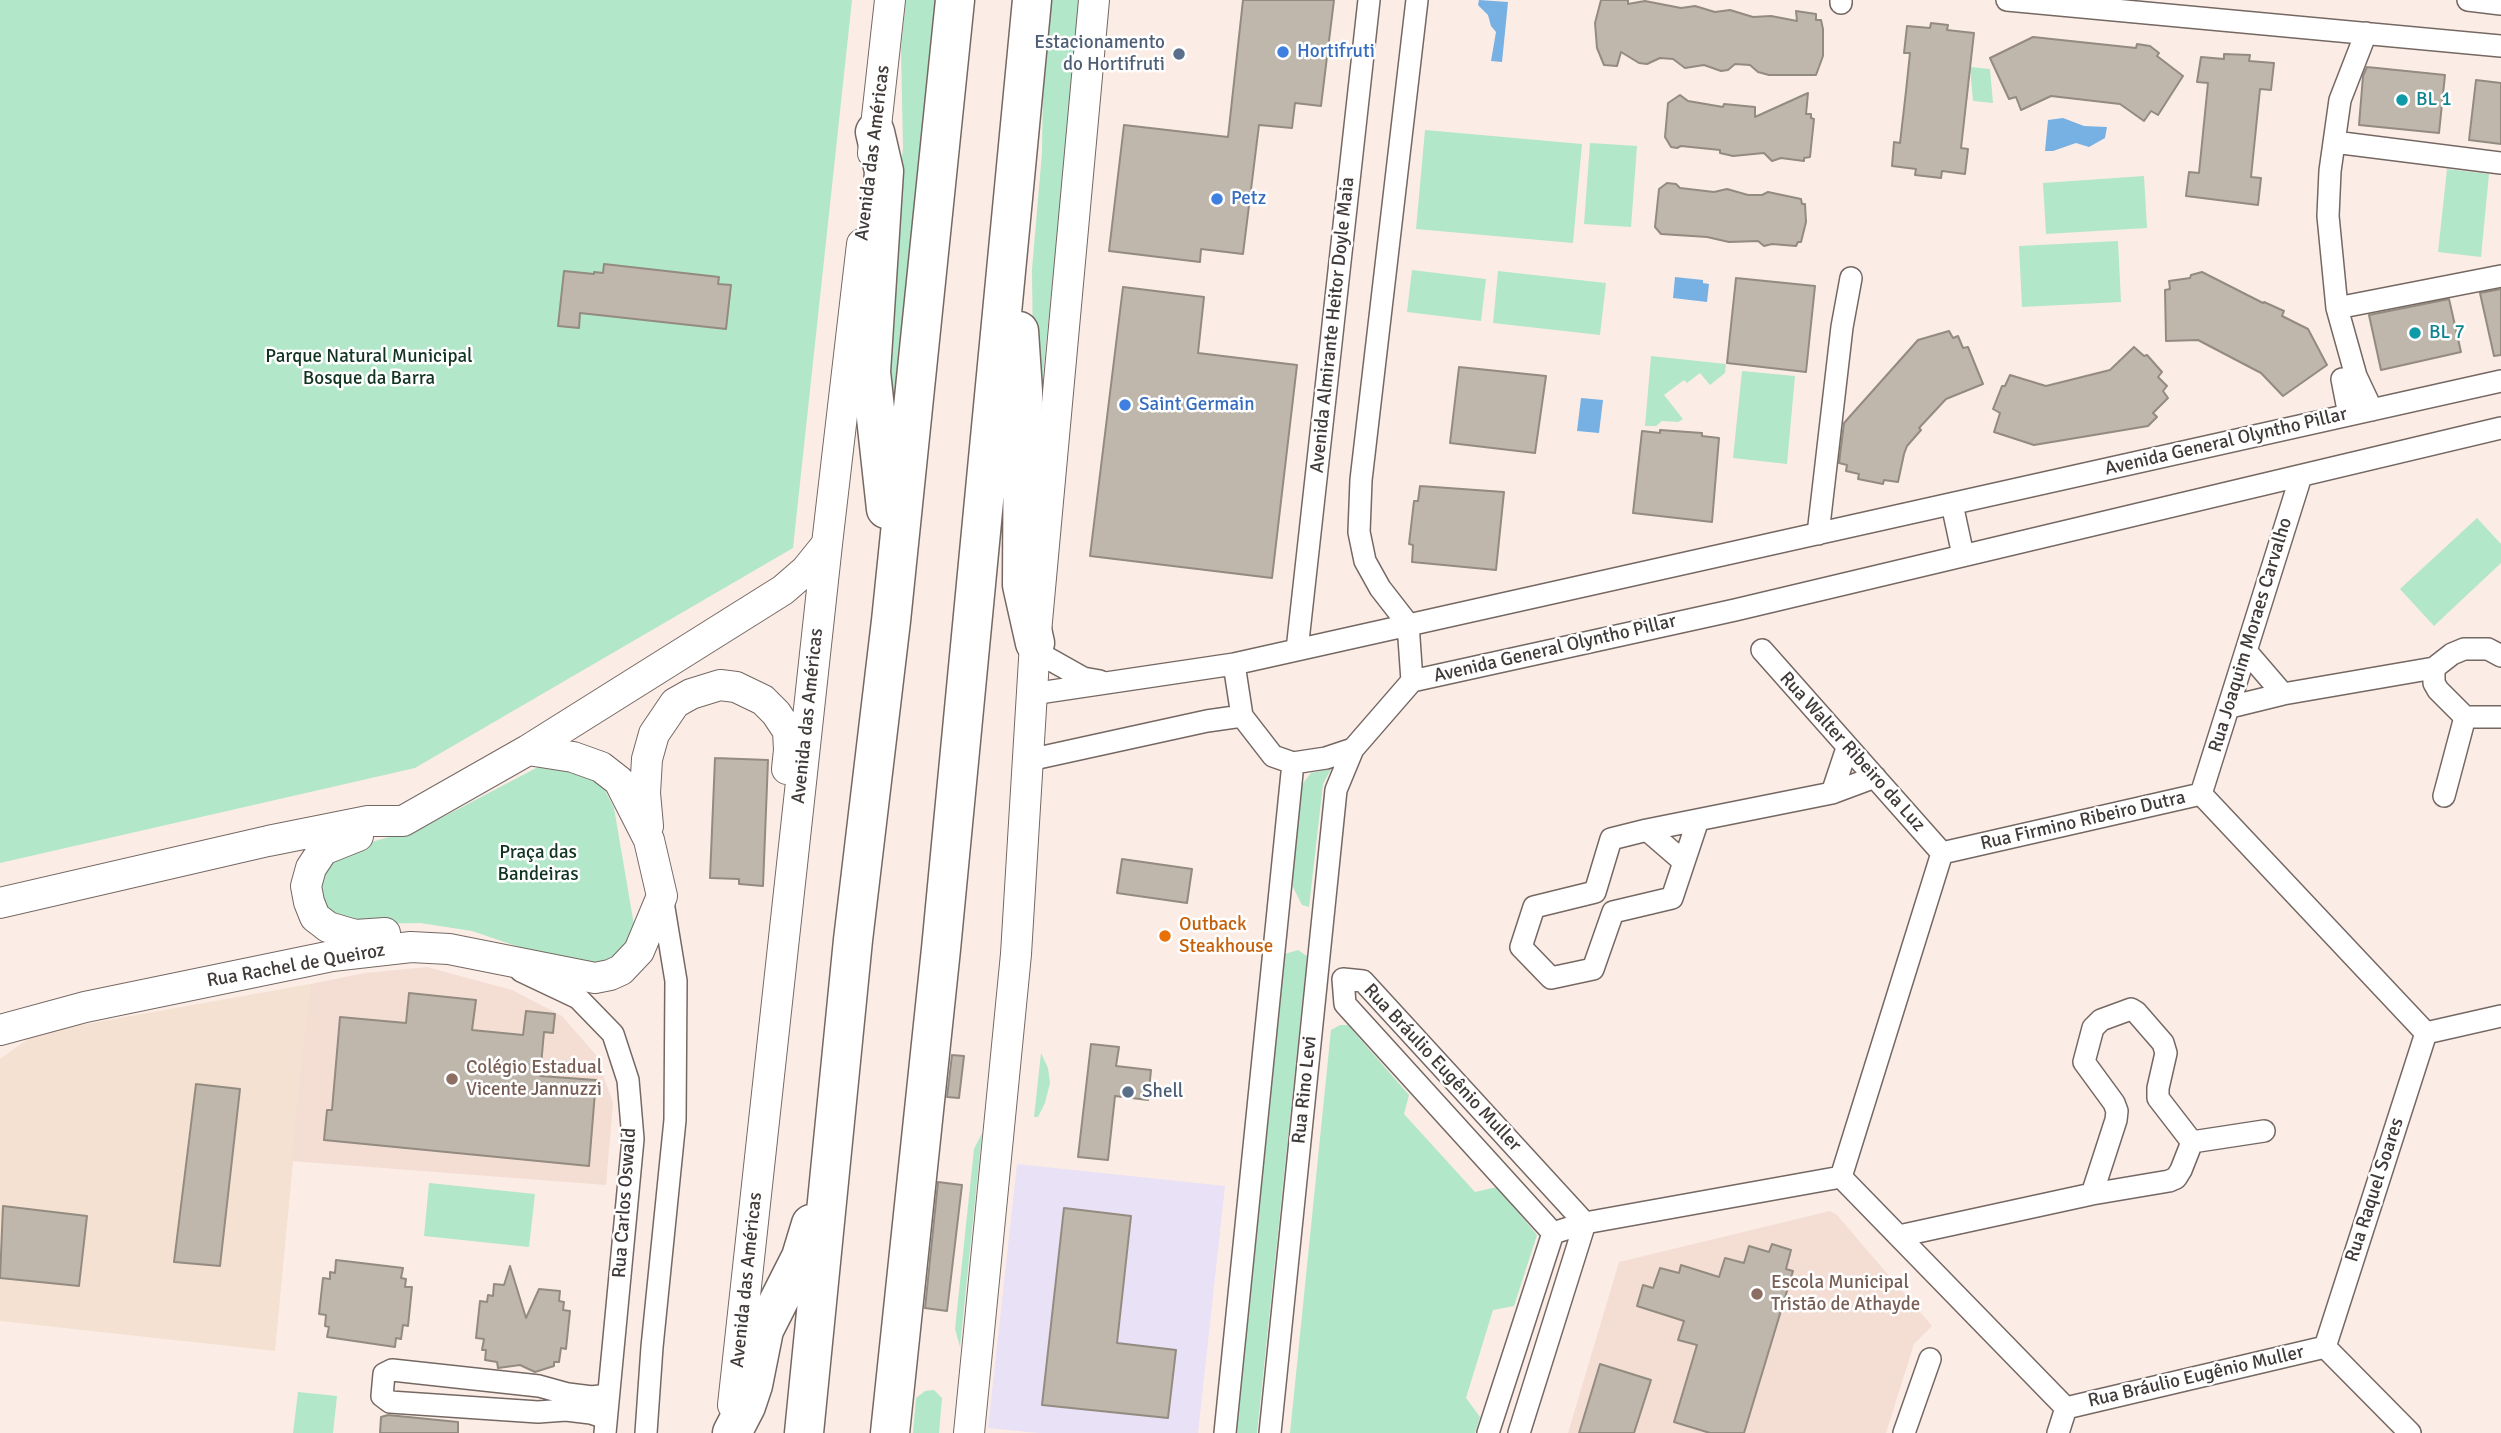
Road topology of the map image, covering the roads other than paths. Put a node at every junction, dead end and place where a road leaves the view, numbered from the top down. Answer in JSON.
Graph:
{"nodes":[{"id":1,"x":890,"y":0,"type":"edge"},
{"id":2,"x":955,"y":0,"type":"edge"},
{"id":3,"x":1032,"y":0,"type":"edge"},
{"id":4,"x":1094,"y":0,"type":"edge"},
{"id":5,"x":1369,"y":0,"type":"edge"},
{"id":6,"x":1417,"y":0,"type":"edge"},
{"id":7,"x":2007,"y":0,"type":"edge"},
{"id":8,"x":2468,"y":0,"type":"edge"},
{"id":9,"x":2501,"y":4,"type":"edge"},
{"id":10,"x":2366,"y":33,"type":"junction"},
{"id":11,"x":2501,"y":46,"type":"edge"},
{"id":12,"x":1023,"y":94,"type":"junction"},
{"id":13,"x":875,"y":132,"type":"junction"},
{"id":14,"x":2334,"y":142,"type":"junction"},
{"id":15,"x":2501,"y":163,"type":"edge"},
{"id":16,"x":2501,"y":276,"type":"edge"},
{"id":17,"x":1851,"y":278,"type":"dead end"},
{"id":18,"x":2337,"y":308,"type":"junction"},
{"id":19,"x":2342,"y":379,"type":"dead end"},
{"id":20,"x":2501,"y":381,"type":"edge"},
{"id":21,"x":2372,"y":410,"type":"junction"},
{"id":22,"x":2349,"y":415,"type":"junction"},
{"id":23,"x":2501,"y":428,"type":"edge"},
{"id":24,"x":2301,"y":476,"type":"junction"},
{"id":25,"x":1952,"y":504,"type":"junction"},
{"id":26,"x":1818,"y":534,"type":"junction"},
{"id":27,"x":827,"y":544,"type":"junction"},
{"id":28,"x":1963,"y":555,"type":"junction"},
{"id":29,"x":891,"y":621,"type":"junction"},
{"id":30,"x":1408,"y":624,"type":"junction"},
{"id":31,"x":1035,"y":647,"type":"junction"},
{"id":32,"x":1297,"y":649,"type":"junction"},
{"id":33,"x":1762,"y":650,"type":"dead end"},
{"id":34,"x":2246,"y":651,"type":"junction"},
{"id":35,"x":2501,"y":656,"type":"edge"},
{"id":36,"x":1234,"y":664,"type":"junction"},
{"id":37,"x":2434,"y":668,"type":"junction"},
{"id":38,"x":1412,"y":681,"type":"junction"},
{"id":39,"x":1109,"y":682,"type":"junction"},
{"id":40,"x":1032,"y":694,"type":"junction"},
{"id":41,"x":2283,"y":694,"type":"junction"},
{"id":42,"x":2230,"y":707,"type":"junction"},
{"id":43,"x":1242,"y":716,"type":"junction"},
{"id":44,"x":2465,"y":717,"type":"junction"},
{"id":45,"x":2501,"y":717,"type":"edge"},
{"id":46,"x":1847,"y":748,"type":"junction"},
{"id":47,"x":1353,"y":749,"type":"junction"},
{"id":48,"x":528,"y":750,"type":"junction"},
{"id":49,"x":1029,"y":760,"type":"junction"},
{"id":50,"x":1293,"y":763,"type":"junction"},
{"id":51,"x":1875,"y":777,"type":"junction"},
{"id":52,"x":1832,"y":793,"type":"junction"},
{"id":53,"x":2201,"y":794,"type":"junction"},
{"id":54,"x":2444,"y":796,"type":"dead end"},
{"id":55,"x":799,"y":809,"type":"junction"},
{"id":56,"x":1698,"y":820,"type":"junction"},
{"id":57,"x":368,"y":821,"type":"junction"},
{"id":58,"x":1647,"y":830,"type":"junction"},
{"id":59,"x":649,"y":840,"type":"junction"},
{"id":60,"x":1942,"y":853,"type":"junction"},
{"id":61,"x":1684,"y":862,"type":"junction"},
{"id":62,"x":662,"y":896,"type":"junction"},
{"id":63,"x":0,"y":903,"type":"edge"},
{"id":64,"x":411,"y":947,"type":"junction"},
{"id":65,"x":494,"y":958,"type":"junction"},
{"id":66,"x":2501,"y":1016,"type":"edge"},
{"id":67,"x":2,"y":1031,"type":"edge"},
{"id":68,"x":2426,"y":1033,"type":"junction"},
{"id":69,"x":2264,"y":1131,"type":"dead end"},
{"id":70,"x":2192,"y":1142,"type":"junction"},
{"id":71,"x":833,"y":1145,"type":"junction"},
{"id":72,"x":1841,"y":1177,"type":"junction"},
{"id":73,"x":2092,"y":1194,"type":"junction"},
{"id":74,"x":1585,"y":1223,"type":"junction"},
{"id":75,"x":1553,"y":1233,"type":"junction"},
{"id":76,"x":1899,"y":1236,"type":"junction"},
{"id":77,"x":2325,"y":1347,"type":"junction"},
{"id":78,"x":1930,"y":1359,"type":"dead end"},
{"id":79,"x":608,"y":1395,"type":"junction"},
{"id":80,"x":2066,"y":1408,"type":"junction"},
{"id":81,"x":606,"y":1425,"type":"edge"},
{"id":82,"x":646,"y":1433,"type":"edge"},
{"id":83,"x":731,"y":1433,"type":"edge"},
{"id":84,"x":804,"y":1433,"type":"edge"},
{"id":85,"x":890,"y":1433,"type":"edge"},
{"id":86,"x":969,"y":1433,"type":"edge"},
{"id":87,"x":1225,"y":1433,"type":"edge"},
{"id":88,"x":1270,"y":1433,"type":"edge"},
{"id":89,"x":1488,"y":1433,"type":"edge"},
{"id":90,"x":1519,"y":1433,"type":"edge"},
{"id":91,"x":1904,"y":1433,"type":"edge"},
{"id":92,"x":2058,"y":1433,"type":"edge"},
{"id":93,"x":2410,"y":1433,"type":"edge"}],
"edges":[{"from":1,"to":13,"type":"main road","name":"Avenida das Américas"},
{"from":2,"to":29,"type":"highway"},
{"from":3,"to":12,"type":"highway"},
{"from":4,"to":31,"type":"main road"},
{"from":5,"to":32,"type":"street","name":"Avenida Almirante Heitor Doyle Maia"},
{"from":6,"to":30,"type":"street"},
{"from":7,"to":10,"type":"street"},
{"from":8,"to":9,"type":"street"},
{"from":10,"to":11,"type":"street"},
{"from":10,"to":14,"type":"street"},
{"from":12,"to":31,"type":"highway"},
{"from":12,"to":85,"type":"highway"},
{"from":13,"to":27,"type":"main road","name":"Avenida das Américas"},
{"from":13,"to":29,"type":"highway"},
{"from":14,"to":15,"type":"street"},
{"from":14,"to":18,"type":"street"},
{"from":16,"to":18,"type":"street"},
{"from":17,"to":26,"type":"street"},
{"from":18,"to":21,"type":"street"},
{"from":19,"to":22,"type":"street"},
{"from":20,"to":21,"type":"street","name":"Avenida General Olyntho Pillar"},
{"from":21,"to":22,"type":"street","name":"Avenida General Olyntho Pillar"},
{"from":22,"to":25,"type":"street","name":"Avenida General Olyntho Pillar"},
{"from":23,"to":24,"type":"street","name":"Avenida General Olyntho Pillar"},
{"from":24,"to":28,"type":"street","name":"Avenida General Olyntho Pillar"},
{"from":24,"to":34,"type":"street","name":"Rua Joaquim Moraes Carvalho"},
{"from":25,"to":26,"type":"street","name":"Avenida General Olyntho Pillar"},
{"from":25,"to":28,"type":"street"},
{"from":26,"to":30,"type":"street","name":"Avenida General Olyntho Pillar"},
{"from":27,"to":48,"type":"main road"},
{"from":27,"to":55,"type":"main road","name":"Avenida das Américas"},
{"from":28,"to":38,"type":"street","name":"Avenida General Olyntho Pillar"},
{"from":29,"to":71,"type":"highway"},
{"from":30,"to":32,"type":"street","name":"Avenida General Olyntho Pillar"},
{"from":30,"to":38,"type":"street"},
{"from":31,"to":39,"type":"street","name":"Avenida General Olyntho Pillar"},
{"from":31,"to":40,"type":"main road"},
{"from":32,"to":36,"type":"street","name":"Avenida General Olyntho Pillar"},
{"from":33,"to":46,"type":"street","name":"Rua Walter Ribeiro da Luz"},
{"from":34,"to":41,"type":"street"},
{"from":34,"to":42,"type":"street","name":"Rua Joaquim Moraes Carvalho"},
{"from":35,"to":37,"type":"street"},
{"from":36,"to":39,"type":"street","name":"Avenida General Olyntho Pillar"},
{"from":36,"to":43,"type":"street"},
{"from":37,"to":41,"type":"street"},
{"from":37,"to":44,"type":"street"},
{"from":38,"to":47,"type":"street","name":"Avenida General Olyntho Pillar"},
{"from":39,"to":40,"type":"street","name":"Avenida General Olyntho Pillar"},
{"from":40,"to":49,"type":"main road"},
{"from":41,"to":42,"type":"street"},
{"from":42,"to":53,"type":"street","name":"Rua Joaquim Moraes Carvalho"},
{"from":43,"to":49,"type":"street"},
{"from":43,"to":50,"type":"street"},
{"from":44,"to":45,"type":"street"},
{"from":44,"to":54,"type":"street"},
{"from":46,"to":51,"type":"street","name":"Rua Walter Ribeiro da Luz"},
{"from":46,"to":52,"type":"street"},
{"from":47,"to":50,"type":"street"},
{"from":47,"to":88,"type":"street","name":"Rua Rino Levi"},
{"from":48,"to":57,"type":"main road"},
{"from":48,"to":59,"type":"main road"},
{"from":49,"to":86,"type":"main road"},
{"from":50,"to":87,"type":"street"},
{"from":51,"to":52,"type":"street"},
{"from":51,"to":60,"type":"street","name":"Rua Walter Ribeiro da Luz"},
{"from":52,"to":56,"type":"street"},
{"from":53,"to":60,"type":"street","name":"Rua Firmino Ribeiro Dutra"},
{"from":53,"to":68,"type":"street","name":"Rua Firmino Ribeiro Dutra"},
{"from":55,"to":59,"type":"main road"},
{"from":55,"to":83,"type":"main road","name":"Avenida das Américas"},
{"from":56,"to":58,"type":"street"},
{"from":56,"to":61,"type":"street"},
{"from":57,"to":63,"type":"main road"},
{"from":57,"to":64,"type":"main road"},
{"from":58,"to":61,"type":"street"},
{"from":58,"to":61,"type":"street"},
{"from":59,"to":62,"type":"main road"},
{"from":60,"to":72,"type":"street"},
{"from":62,"to":65,"type":"main road","name":"Rua Rachel de Queiroz"},
{"from":62,"to":82,"type":"street","name":"Rua Carlos Oswald"},
{"from":64,"to":65,"type":"main road","name":"Rua Rachel de Queiroz"},
{"from":64,"to":67,"type":"main road","name":"Rua Rachel de Queiroz"},
{"from":65,"to":79,"type":"street","name":"Rua Carlos Oswald"},
{"from":66,"to":68,"type":"street"},
{"from":68,"to":77,"type":"street","name":"Rua Raquel Soares"},
{"from":69,"to":70,"type":"street"},
{"from":70,"to":73,"type":"street"},
{"from":70,"to":73,"type":"street"},
{"from":71,"to":83,"type":"highway"},
{"from":71,"to":84,"type":"highway"},
{"from":72,"to":74,"type":"street"},
{"from":72,"to":76,"type":"street","name":"Rua Bráulio Eugênio Muller"},
{"from":73,"to":76,"type":"street"},
{"from":74,"to":75,"type":"street"},
{"from":74,"to":75,"type":"street","name":"Rua Bráulio Eugênio Muller"},
{"from":74,"to":90,"type":"street"},
{"from":75,"to":89,"type":"street"},
{"from":76,"to":80,"type":"street","name":"Rua Bráulio Eugênio Muller"},
{"from":77,"to":80,"type":"street","name":"Rua Bráulio Eugênio Muller"},
{"from":77,"to":93,"type":"street","name":"Rua Bráulio Eugênio Muller"},
{"from":78,"to":91,"type":"street"},
{"from":79,"to":81,"type":"street","name":"Rua Carlos Oswald"},
{"from":79,"to":81,"type":"street"},
{"from":80,"to":92,"type":"street"}]}
